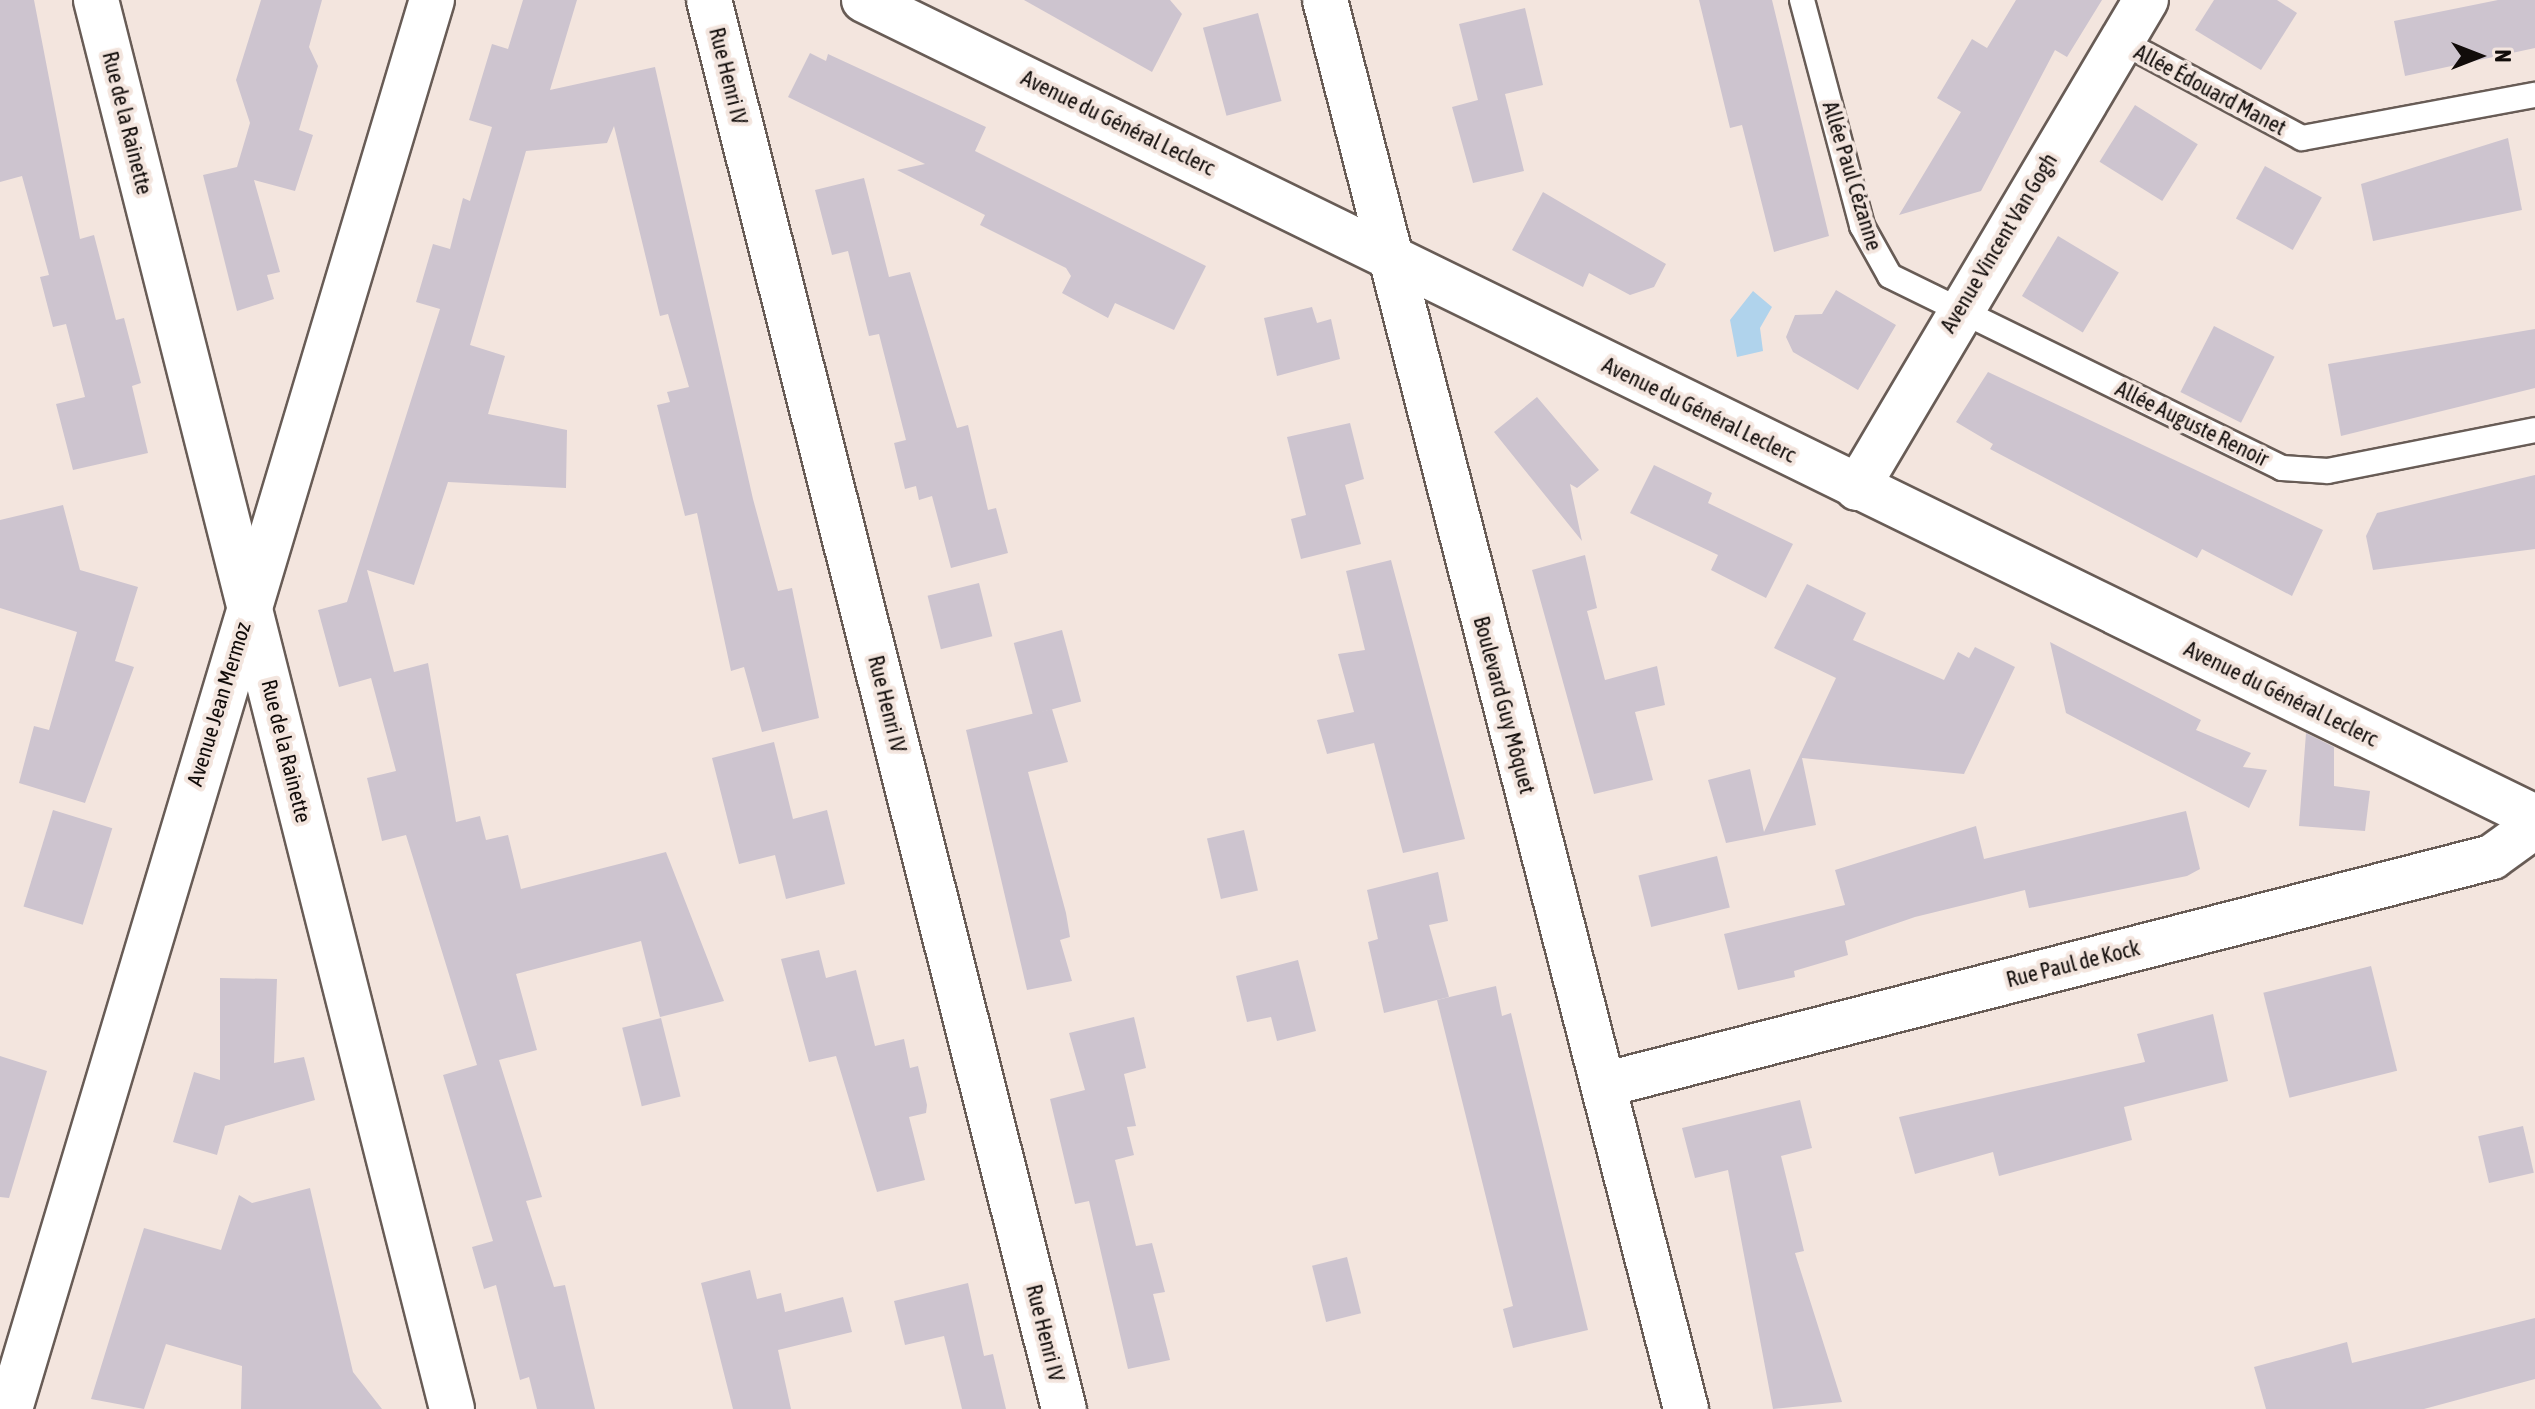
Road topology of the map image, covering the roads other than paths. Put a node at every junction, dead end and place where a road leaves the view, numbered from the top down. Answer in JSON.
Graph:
{"nodes":[{"id":1,"x":96,"y":0,"type":"edge"},
{"id":2,"x":432,"y":0,"type":"edge"},
{"id":3,"x":709,"y":0,"type":"edge"},
{"id":4,"x":864,"y":0,"type":"edge"},
{"id":5,"x":1325,"y":0,"type":"edge"},
{"id":6,"x":1802,"y":0,"type":"edge"},
{"id":7,"x":2146,"y":0,"type":"edge"},
{"id":8,"x":2121,"y":41,"type":"junction"},
{"id":9,"x":2535,"y":95,"type":"edge"},
{"id":10,"x":1388,"y":256,"type":"junction"},
{"id":11,"x":1958,"y":309,"type":"junction"},
{"id":12,"x":2535,"y":430,"type":"edge"},
{"id":13,"x":1857,"y":488,"type":"junction"},
{"id":14,"x":249,"y":605,"type":"junction"},
{"id":15,"x":2535,"y":817,"type":"edge"},
{"id":16,"x":2535,"y":826,"type":"edge"},
{"id":17,"x":1603,"y":1085,"type":"junction"},
{"id":18,"x":10,"y":1409,"type":"edge"},
{"id":19,"x":452,"y":1409,"type":"edge"},
{"id":20,"x":1064,"y":1409,"type":"edge"},
{"id":21,"x":1686,"y":1409,"type":"edge"}],
"edges":[{"from":1,"to":14,"type":"street","name":"Rue de la Rainette"},
{"from":2,"to":14,"type":"street","name":"Avenue Jean Mermoz"},
{"from":3,"to":20,"type":"street","name":"Rue Henri IV"},
{"from":4,"to":10,"type":"street","name":"Avenue du Général Leclerc"},
{"from":5,"to":10,"type":"street","name":"Boulevard Guy Môquet"},
{"from":6,"to":11,"type":"lane","name":"Allée Paul Cézanne"},
{"from":7,"to":8,"type":"street","name":"Avenue Vincent Van Gogh"},
{"from":8,"to":9,"type":"lane","name":"Allée Édouard Manet"},
{"from":8,"to":11,"type":"street","name":"Avenue Vincent Van Gogh"},
{"from":10,"to":13,"type":"street","name":"Avenue du Général Leclerc"},
{"from":10,"to":17,"type":"street","name":"Boulevard Guy Môquet"},
{"from":11,"to":12,"type":"lane","name":"Allée Auguste Renoir"},
{"from":11,"to":13,"type":"street","name":"Avenue Vincent Van Gogh"},
{"from":13,"to":15,"type":"street","name":"Avenue du Général Leclerc"},
{"from":14,"to":18,"type":"street","name":"Avenue Jean Mermoz"},
{"from":14,"to":19,"type":"street","name":"Rue de la Rainette"},
{"from":16,"to":17,"type":"street","name":"Rue Paul de Kock"},
{"from":17,"to":21,"type":"street","name":"Boulevard Guy Môquet"}]}
